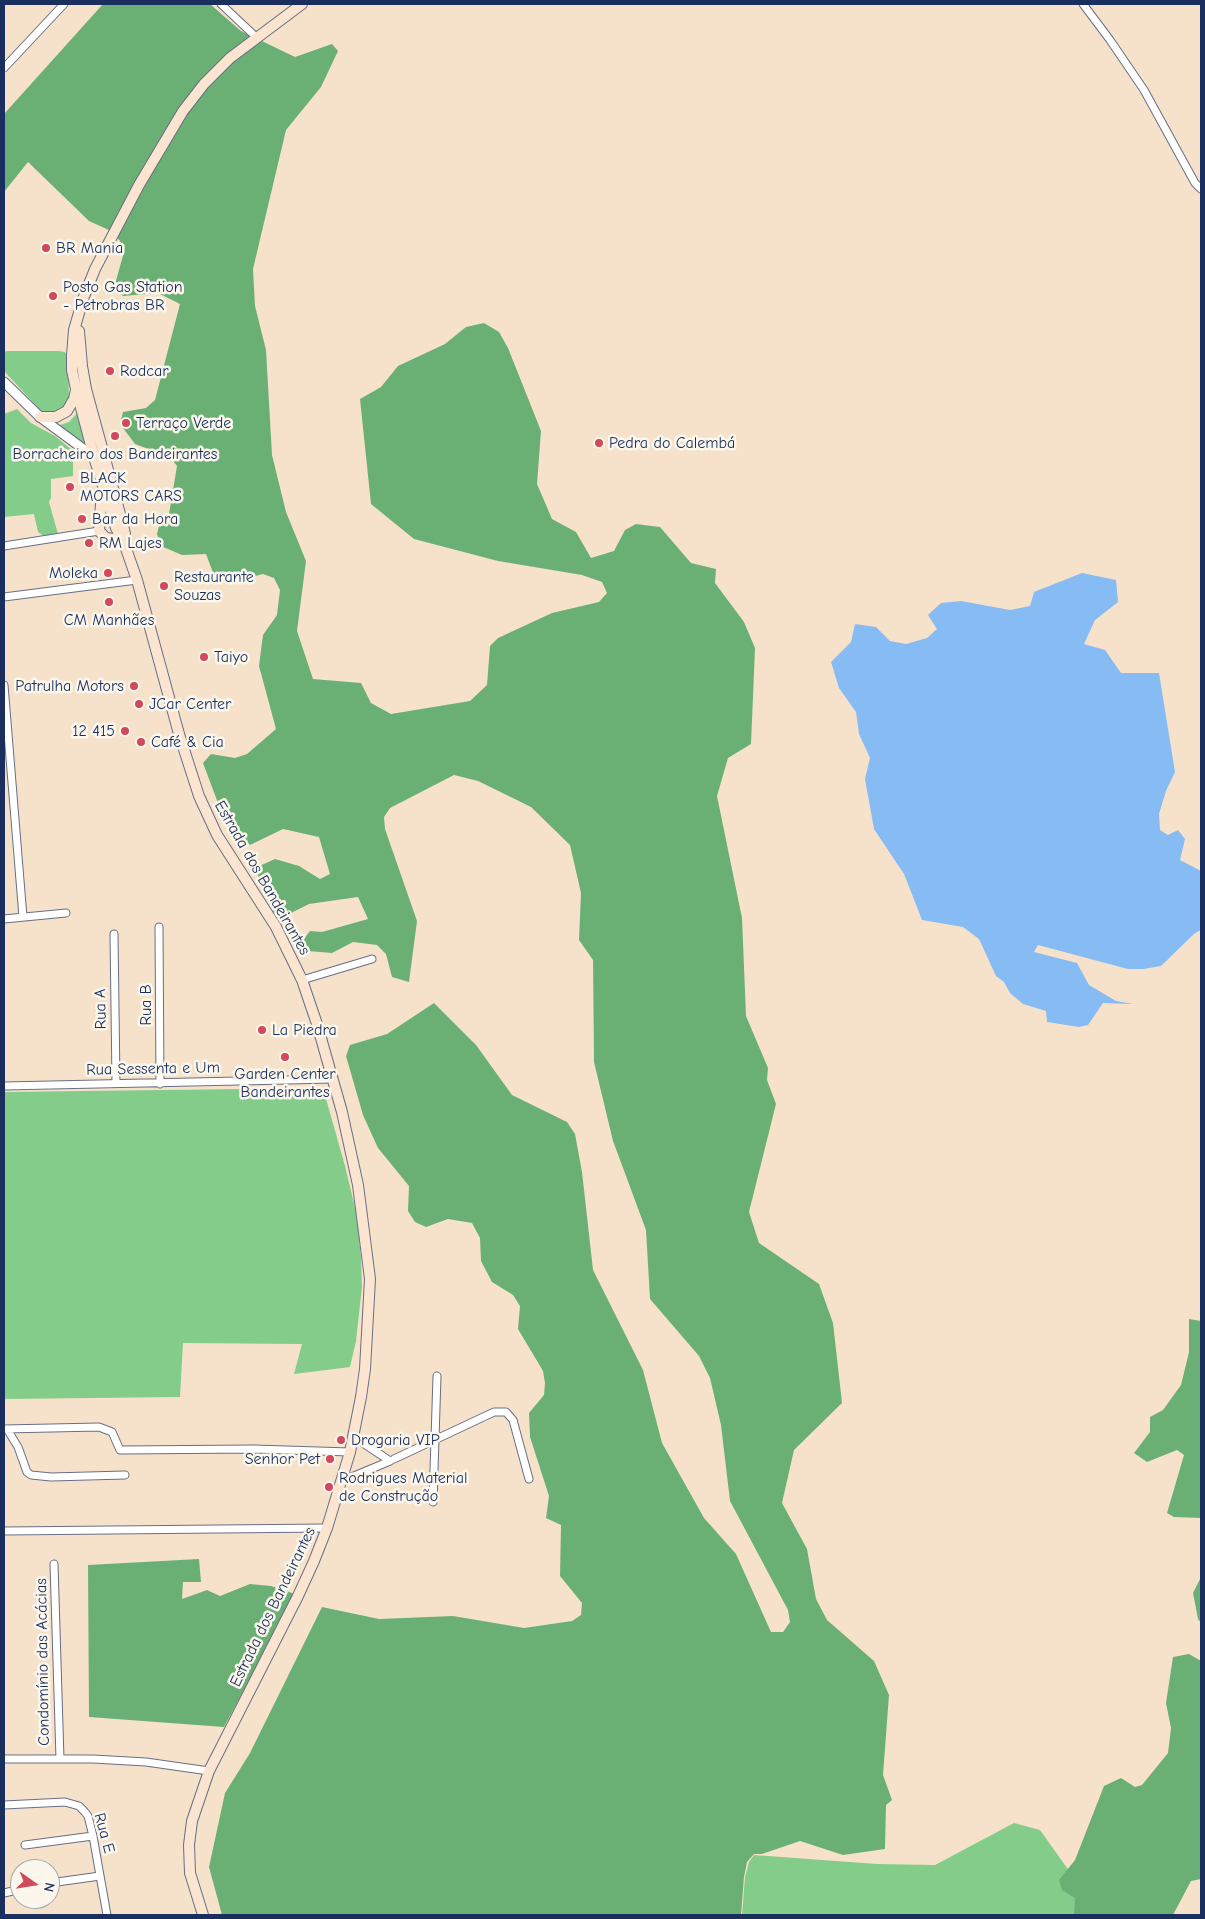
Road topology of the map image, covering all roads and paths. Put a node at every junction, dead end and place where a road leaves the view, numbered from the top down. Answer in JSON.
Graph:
{"nodes":[{"id":1,"x":64,"y":4,"type":"edge"},
{"id":2,"x":221,"y":4,"type":"edge"},
{"id":3,"x":302,"y":4,"type":"edge"},
{"id":4,"x":1083,"y":4,"type":"edge"},
{"id":5,"x":256,"y":38,"type":"junction"},
{"id":6,"x":4,"y":68,"type":"edge"},
{"id":7,"x":1201,"y":189,"type":"edge"},
{"id":8,"x":79,"y":315,"type":"junction"},
{"id":9,"x":4,"y":382,"type":"edge"},
{"id":10,"x":76,"y":389,"type":"junction"},
{"id":11,"x":40,"y":418,"type":"junction"},
{"id":12,"x":94,"y":457,"type":"junction"},
{"id":13,"x":109,"y":472,"type":"junction"},
{"id":14,"x":102,"y":482,"type":"junction"},
{"id":15,"x":99,"y":532,"type":"junction"},
{"id":16,"x":123,"y":540,"type":"junction"},
{"id":17,"x":4,"y":546,"type":"edge"},
{"id":18,"x":137,"y":580,"type":"junction"},
{"id":19,"x":4,"y":597,"type":"edge"},
{"id":20,"x":4,"y":685,"type":"edge"},
{"id":21,"x":66,"y":913,"type":"dead end"},
{"id":22,"x":23,"y":917,"type":"junction"},
{"id":23,"x":4,"y":919,"type":"edge"},
{"id":24,"x":159,"y":927,"type":"dead end"},
{"id":25,"x":114,"y":934,"type":"dead end"},
{"id":26,"x":372,"y":958,"type":"dead end"},
{"id":27,"x":302,"y":980,"type":"junction"},
{"id":28,"x":333,"y":1079,"type":"junction"},
{"id":29,"x":116,"y":1083,"type":"junction"},
{"id":30,"x":160,"y":1084,"type":"junction"},
{"id":31,"x":4,"y":1086,"type":"edge"},
{"id":32,"x":437,"y":1376,"type":"dead end"},
{"id":33,"x":5,"y":1429,"type":"edge"},
{"id":34,"x":354,"y":1437,"type":"junction"},
{"id":35,"x":435,"y":1440,"type":"junction"},
{"id":36,"x":350,"y":1452,"type":"junction"},
{"id":37,"x":394,"y":1459,"type":"dead end"},
{"id":38,"x":125,"y":1475,"type":"dead end"},
{"id":39,"x":529,"y":1479,"type":"dead end"},
{"id":40,"x":342,"y":1481,"type":"junction"},
{"id":41,"x":433,"y":1502,"type":"dead end"},
{"id":42,"x":327,"y":1528,"type":"junction"},
{"id":43,"x":4,"y":1532,"type":"edge"},
{"id":44,"x":54,"y":1564,"type":"dead end"},
{"id":45,"x":60,"y":1759,"type":"junction"},
{"id":46,"x":4,"y":1760,"type":"edge"},
{"id":47,"x":209,"y":1771,"type":"junction"},
{"id":48,"x":4,"y":1805,"type":"edge"},
{"id":49,"x":93,"y":1836,"type":"junction"},
{"id":50,"x":25,"y":1845,"type":"dead end"},
{"id":51,"x":100,"y":1876,"type":"junction"},
{"id":52,"x":60,"y":1882,"type":"edge"},
{"id":53,"x":107,"y":1915,"type":"edge"},
{"id":54,"x":203,"y":1915,"type":"edge"}],
"edges":[{"from":1,"to":6,"type":"street"},
{"from":2,"to":5,"type":"street"},
{"from":3,"to":5,"type":"main road","name":"Estrada dos Bandeirantes"},
{"from":4,"to":7,"type":"street"},
{"from":5,"to":8,"type":"main road","name":"Estrada dos Bandeirantes"},
{"from":8,"to":10,"type":"main road","name":"Estrada dos Bandeirantes"},
{"from":8,"to":13,"type":"main road","name":"Estrada dos Bandeirantes"},
{"from":9,"to":11,"type":"street"},
{"from":10,"to":11,"type":"main road"},
{"from":10,"to":12,"type":"main road","name":"Estrada dos Bandeirantes"},
{"from":11,"to":12,"type":"street"},
{"from":12,"to":13,"type":"street"},
{"from":12,"to":14,"type":"main road","name":"Estrada dos Bandeirantes"},
{"from":13,"to":16,"type":"main road","name":"Estrada dos Bandeirantes"},
{"from":14,"to":15,"type":"main road"},
{"from":14,"to":16,"type":"main road","name":"Estrada dos Bandeirantes"},
{"from":15,"to":16,"type":"main road"},
{"from":15,"to":17,"type":"street"},
{"from":16,"to":18,"type":"main road","name":"Estrada dos Bandeirantes"},
{"from":18,"to":19,"type":"street"},
{"from":18,"to":27,"type":"main road","name":"Estrada dos Bandeirantes"},
{"from":20,"to":22,"type":"street"},
{"from":21,"to":22,"type":"street"},
{"from":22,"to":23,"type":"street"},
{"from":24,"to":30,"type":"street","name":"Rua B"},
{"from":25,"to":29,"type":"street","name":"Rua A"},
{"from":26,"to":27,"type":"street"},
{"from":27,"to":28,"type":"main road","name":"Estrada dos Bandeirantes"},
{"from":28,"to":30,"type":"street","name":"Rua Sessenta e Um"},
{"from":28,"to":34,"type":"main road","name":"Estrada dos Bandeirantes"},
{"from":29,"to":30,"type":"street","name":"Rua Sessenta e Um"},
{"from":29,"to":31,"type":"street","name":"Rua Sessenta e Um"},
{"from":32,"to":35,"type":"street"},
{"from":33,"to":36,"type":"street"},
{"from":33,"to":38,"type":"street"},
{"from":34,"to":36,"type":"main road","name":"Estrada dos Bandeirantes"},
{"from":34,"to":40,"type":"street"},
{"from":35,"to":37,"type":"street"},
{"from":35,"to":39,"type":"street"},
{"from":35,"to":41,"type":"street"},
{"from":36,"to":40,"type":"main road","name":"Estrada dos Bandeirantes"},
{"from":40,"to":42,"type":"main road","name":"Estrada dos Bandeirantes"},
{"from":42,"to":43,"type":"street"},
{"from":42,"to":47,"type":"main road","name":"Estrada dos Bandeirantes"},
{"from":44,"to":45,"type":"street","name":"Condomínio das Acácias"},
{"from":45,"to":46,"type":"street"},
{"from":45,"to":47,"type":"street"},
{"from":47,"to":54,"type":"main road","name":"Estrada dos Bandeirantes"},
{"from":48,"to":49,"type":"street","name":"Rua E"},
{"from":49,"to":50,"type":"street"},
{"from":49,"to":51,"type":"street","name":"Rua E"},
{"from":51,"to":52,"type":"street"},
{"from":51,"to":53,"type":"street","name":"Rua E"}]}
